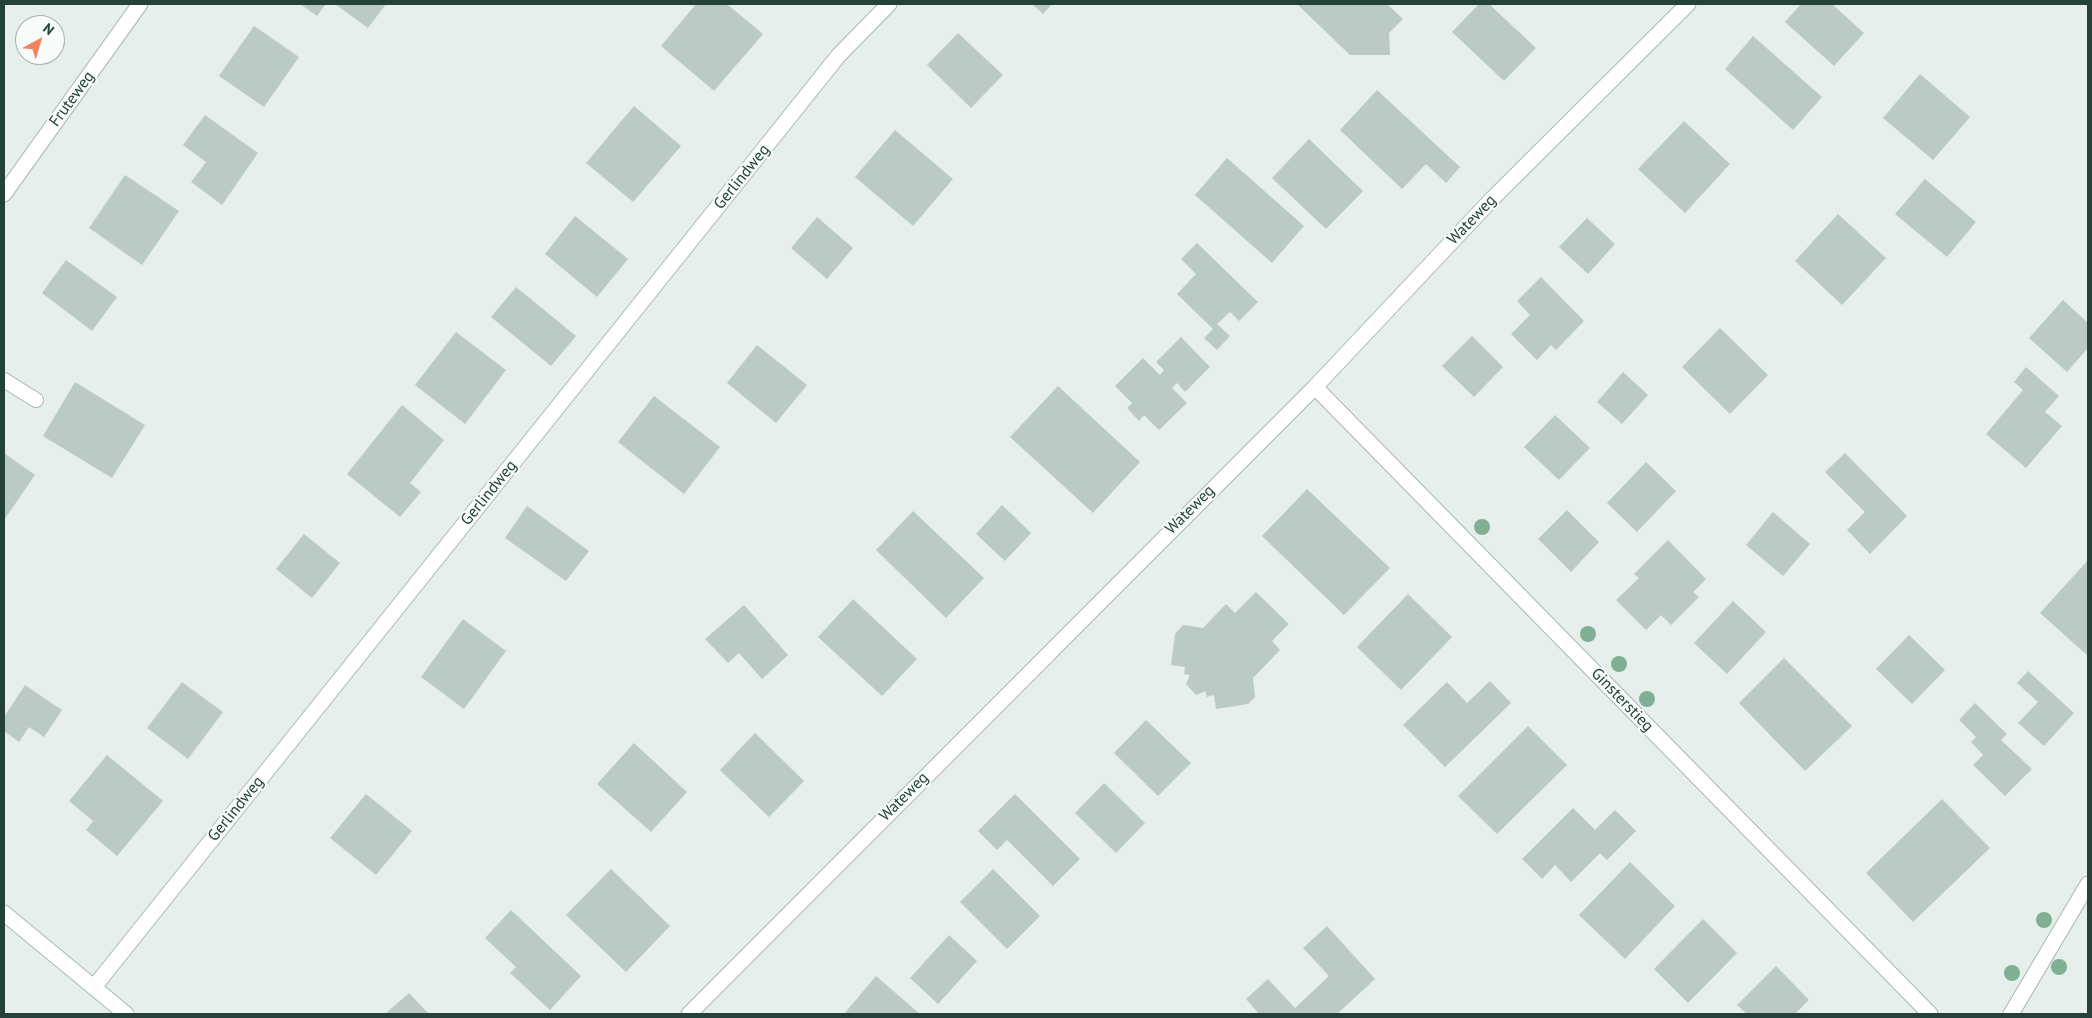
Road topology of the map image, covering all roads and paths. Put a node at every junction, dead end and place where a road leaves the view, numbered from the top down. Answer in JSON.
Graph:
{"nodes":[{"id":1,"x":140,"y":4,"type":"edge"},
{"id":2,"x":889,"y":4,"type":"edge"},
{"id":3,"x":1688,"y":4,"type":"edge"},
{"id":4,"x":4,"y":194,"type":"edge"},
{"id":5,"x":4,"y":380,"type":"edge"},
{"id":6,"x":1315,"y":386,"type":"junction"},
{"id":7,"x":36,"y":400,"type":"dead end"},
{"id":8,"x":2088,"y":884,"type":"edge"},
{"id":9,"x":4,"y":913,"type":"edge"},
{"id":10,"x":94,"y":987,"type":"junction"},
{"id":11,"x":126,"y":1014,"type":"edge"},
{"id":12,"x":689,"y":1014,"type":"edge"},
{"id":13,"x":1930,"y":1014,"type":"edge"},
{"id":14,"x":2011,"y":1014,"type":"edge"}],
"edges":[{"from":1,"to":4,"type":"street","name":"Fruteweg"},
{"from":2,"to":10,"type":"street","name":"Gerlindweg"},
{"from":3,"to":6,"type":"street","name":"Wateweg"},
{"from":5,"to":7,"type":"lane"},
{"from":6,"to":12,"type":"street","name":"Wateweg"},
{"from":6,"to":13,"type":"street","name":"Ginsterstieg"},
{"from":8,"to":14,"type":"street"},
{"from":9,"to":10,"type":"street"},
{"from":10,"to":11,"type":"street"}]}
